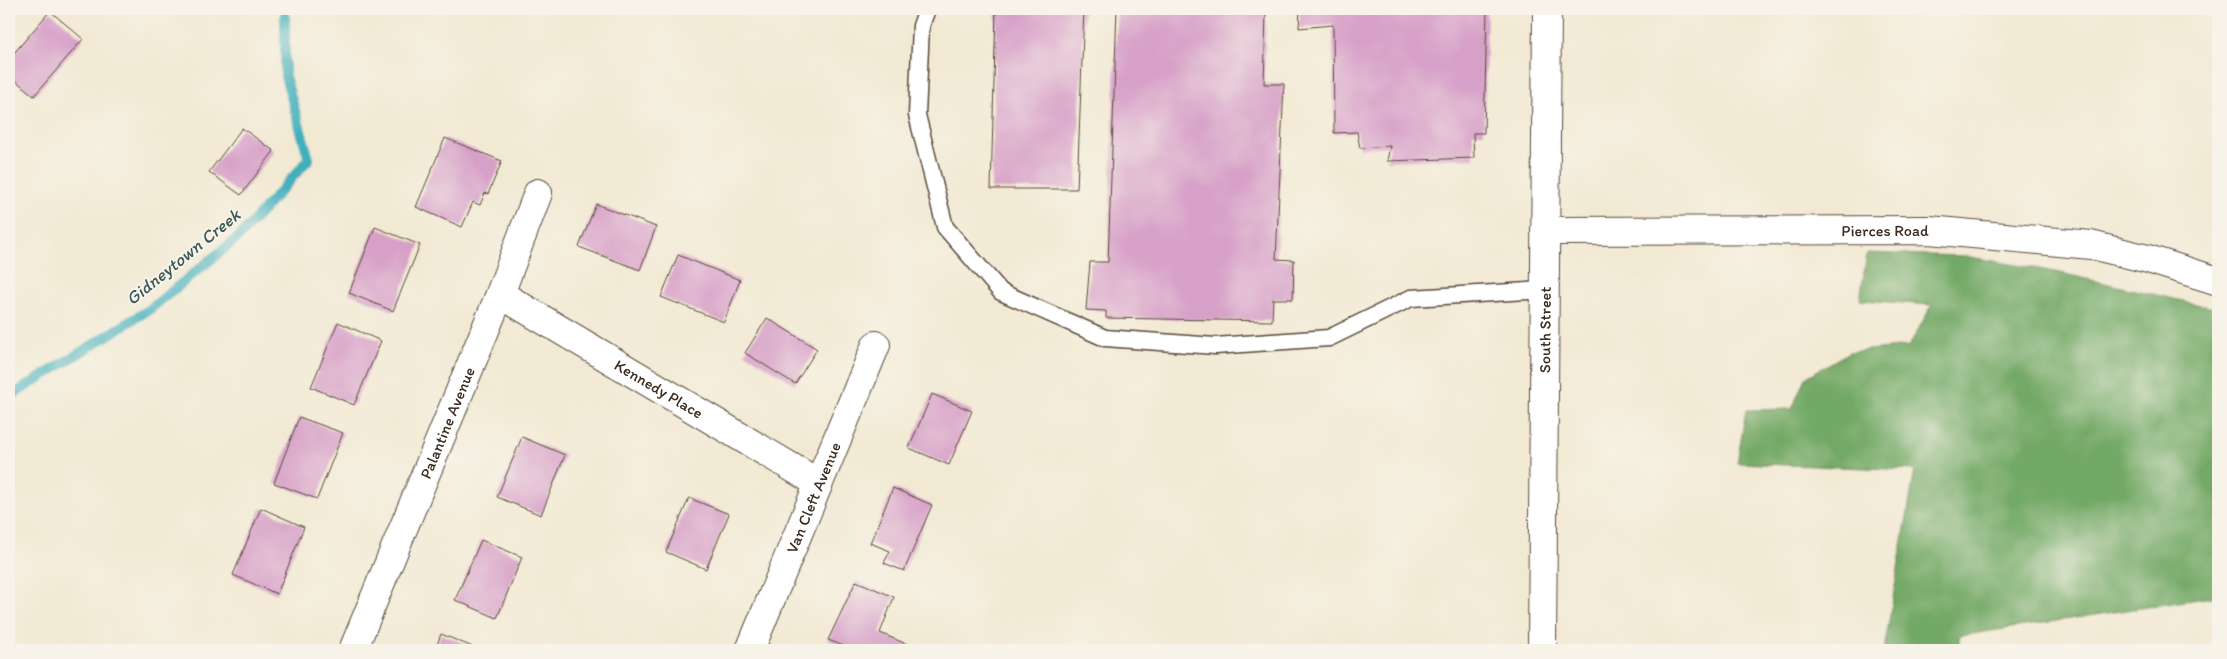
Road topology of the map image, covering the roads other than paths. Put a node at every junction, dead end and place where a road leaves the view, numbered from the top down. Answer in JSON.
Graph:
{"nodes":[{"id":1,"x":927,"y":9,"type":"edge"},
{"id":2,"x":1547,"y":9,"type":"edge"},
{"id":3,"x":538,"y":194,"type":"dead end"},
{"id":4,"x":1545,"y":231,"type":"junction"},
{"id":5,"x":2218,"y":281,"type":"edge"},
{"id":6,"x":1545,"y":290,"type":"junction"},
{"id":7,"x":500,"y":294,"type":"junction"},
{"id":8,"x":876,"y":345,"type":"dead end"},
{"id":9,"x":818,"y":483,"type":"junction"},
{"id":10,"x":353,"y":650,"type":"edge"},
{"id":11,"x":750,"y":650,"type":"edge"},
{"id":12,"x":1542,"y":650,"type":"edge"}],
"edges":[{"from":1,"to":6,"type":"lane"},
{"from":2,"to":4,"type":"street","name":"South Street"},
{"from":3,"to":7,"type":"street","name":"Palantine Avenue"},
{"from":4,"to":5,"type":"street","name":"Pierces Road"},
{"from":4,"to":6,"type":"street","name":"South Street"},
{"from":6,"to":12,"type":"street","name":"South Street"},
{"from":7,"to":9,"type":"street","name":"Kennedy Place"},
{"from":7,"to":10,"type":"street","name":"Palantine Avenue"},
{"from":8,"to":9,"type":"street","name":"Van Cleft Avenue"},
{"from":9,"to":11,"type":"street","name":"Van Cleft Avenue"}]}
